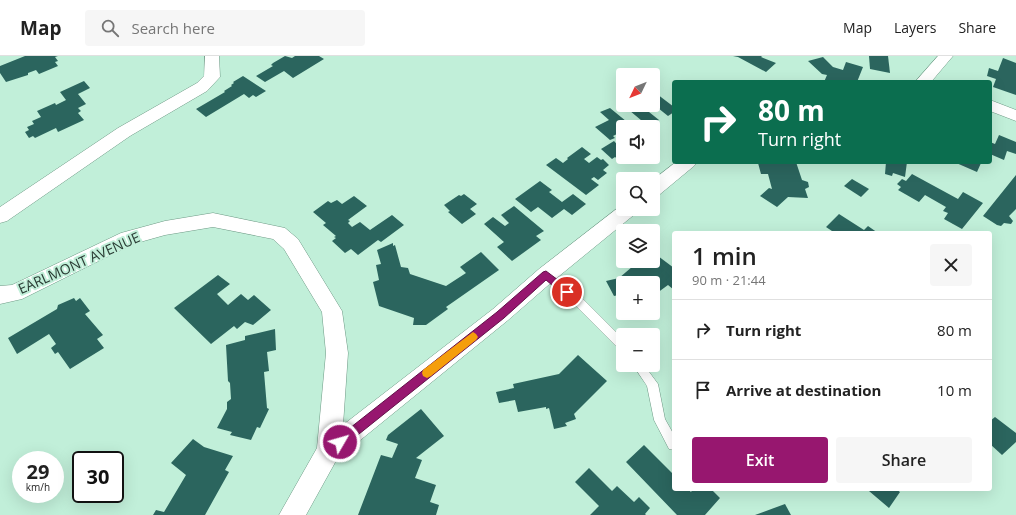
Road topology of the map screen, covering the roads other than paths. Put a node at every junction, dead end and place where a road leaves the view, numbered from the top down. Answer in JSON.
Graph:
{"nodes":[{"id":1,"x":946,"y":56,"type":"edge"},
{"id":2,"x":215,"y":57,"type":"edge"},
{"id":3,"x":926,"y":80,"type":"edge"},
{"id":4,"x":992,"y":106,"type":"edge"},
{"id":5,"x":1016,"y":116,"type":"edge"},
{"id":6,"x":686,"y":164,"type":"edge"},
{"id":7,"x":660,"y":184,"type":"edge"},
{"id":8,"x":0,"y":216,"type":"edge"},
{"id":9,"x":620,"y":216,"type":"edge"},
{"id":10,"x":546,"y":275,"type":"junction"},
{"id":11,"x":0,"y":295,"type":"edge"},
{"id":12,"x":616,"y":339,"type":"edge"},
{"id":13,"x":643,"y":372,"type":"edge"},
{"id":14,"x":672,"y":443,"type":"edge"},
{"id":15,"x":329,"y":451,"type":"junction"},
{"id":16,"x":292,"y":515,"type":"edge"}],
"edges":[{"from":1,"to":3,"type":"street"},
{"from":2,"to":8,"type":"street"},
{"from":4,"to":5,"type":"street"},
{"from":6,"to":7,"type":"street"},
{"from":9,"to":10,"type":"street"},
{"from":10,"to":12,"type":"lane"},
{"from":10,"to":15,"type":"street"},
{"from":11,"to":15,"type":"street","name":"EARLMONT AVENUE"},
{"from":13,"to":14,"type":"lane"},
{"from":15,"to":16,"type":"street","name":"EARLMONT AVENUE"}]}
